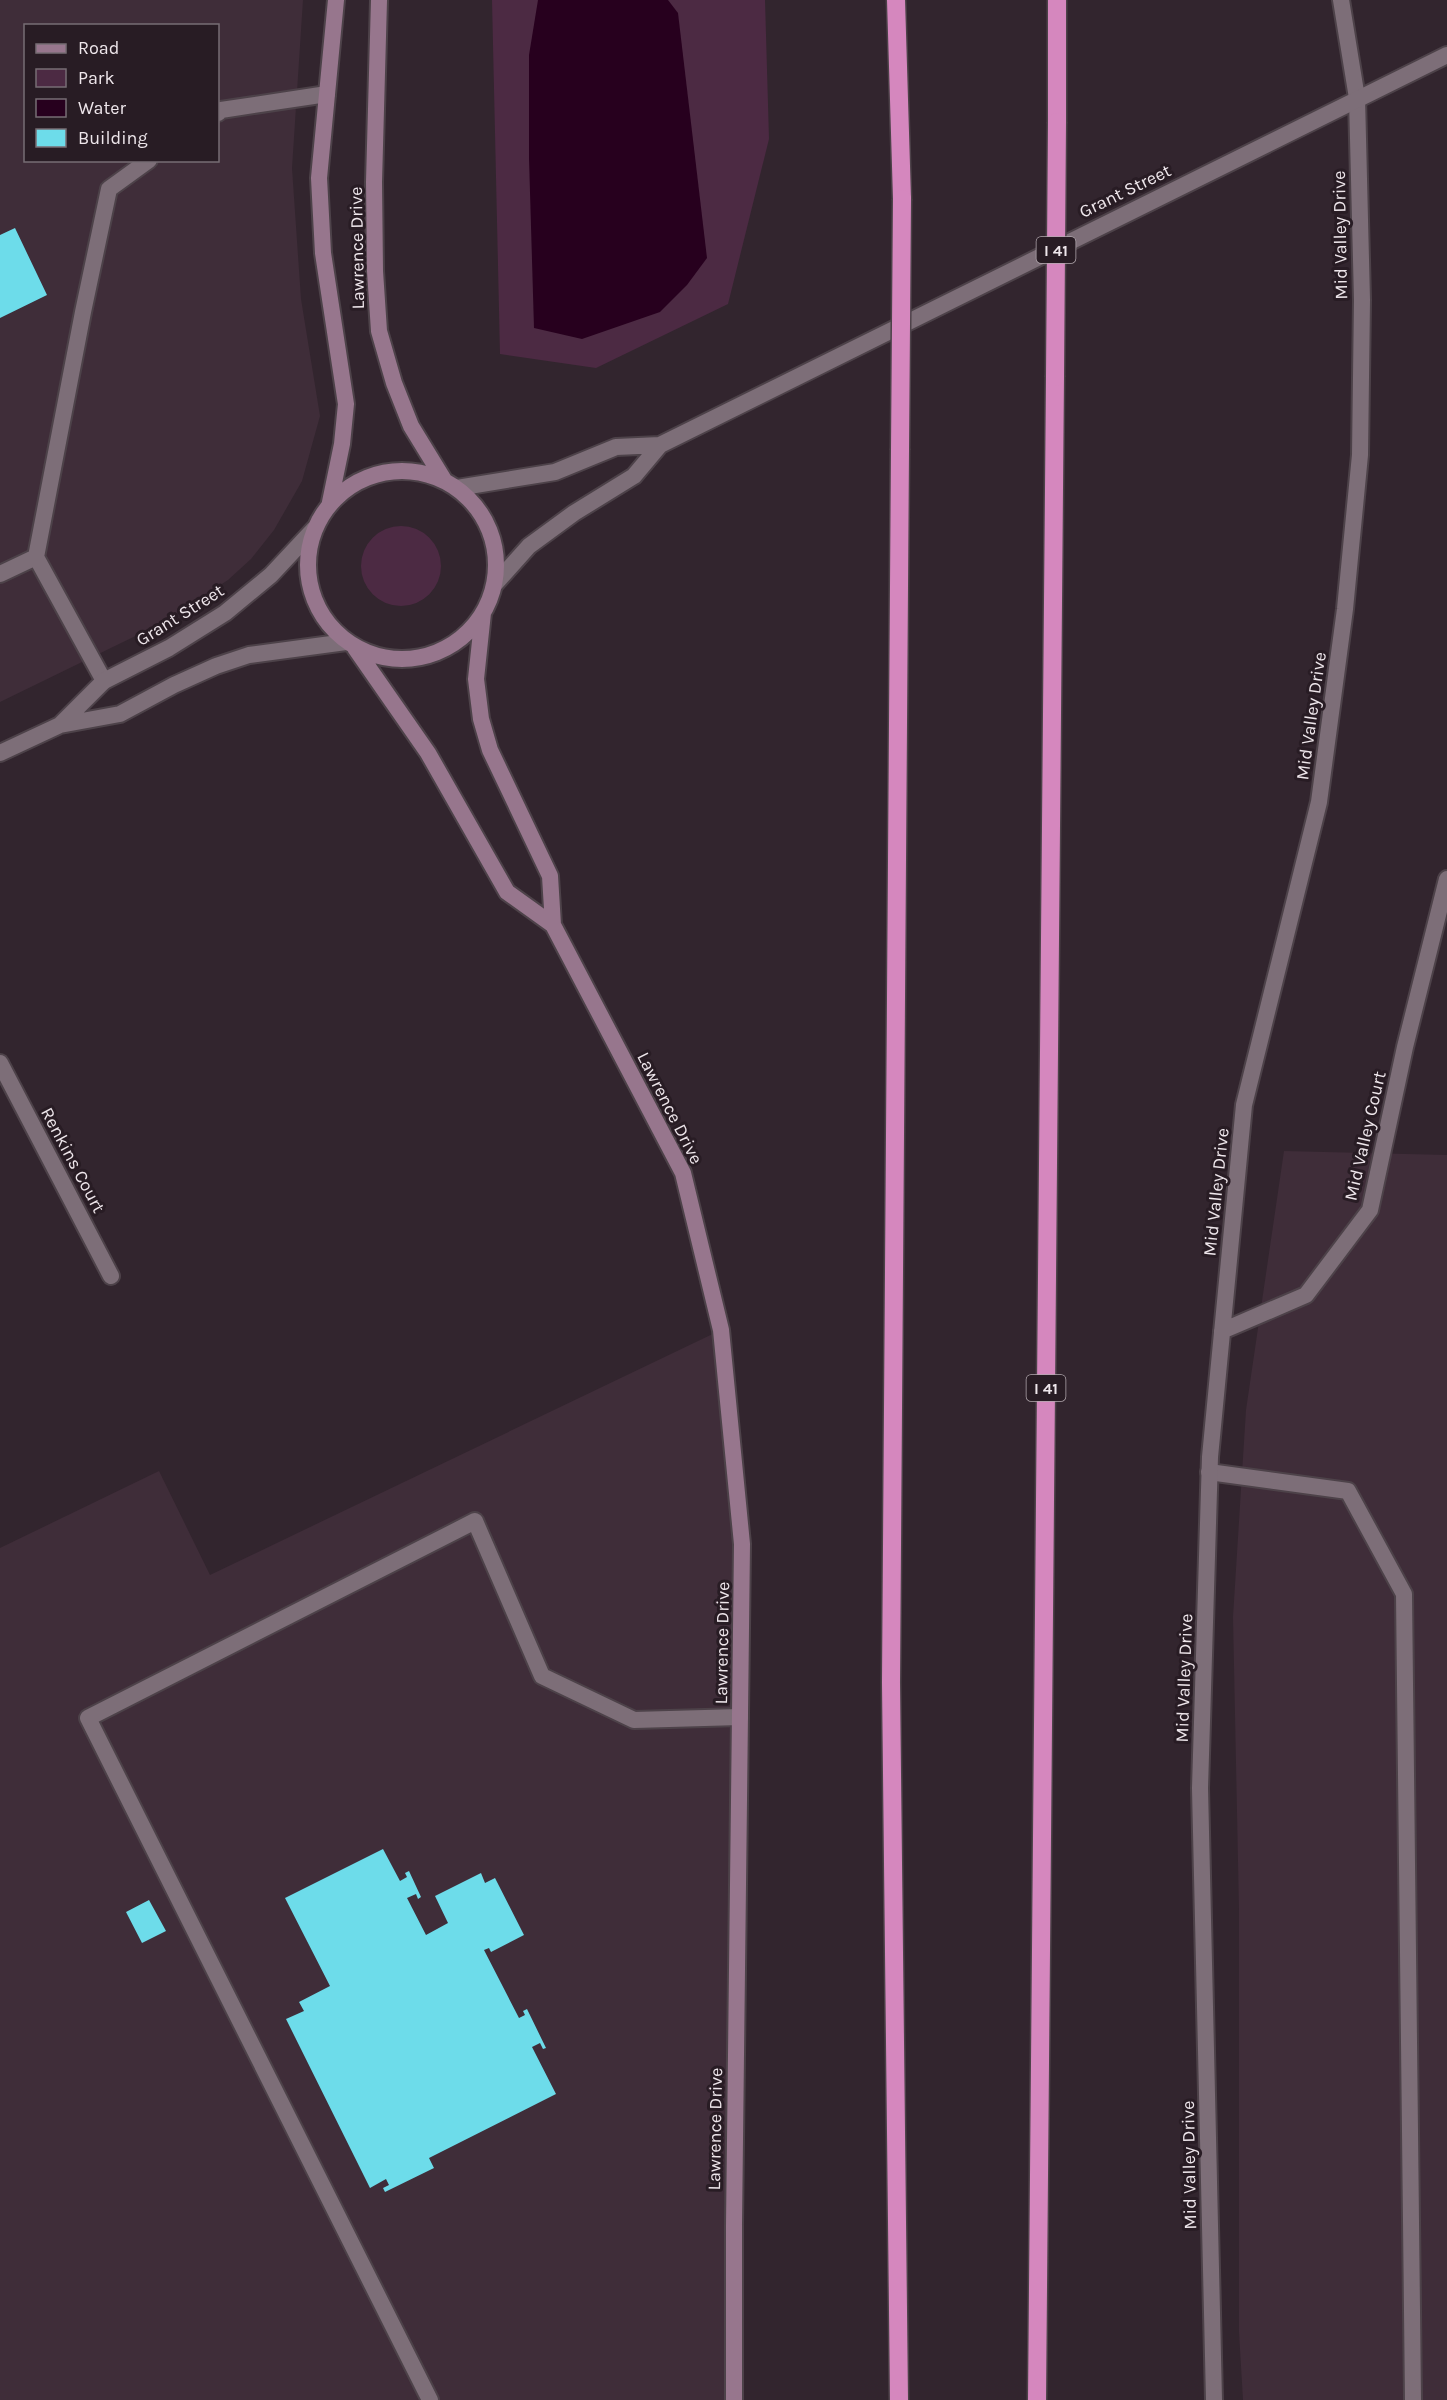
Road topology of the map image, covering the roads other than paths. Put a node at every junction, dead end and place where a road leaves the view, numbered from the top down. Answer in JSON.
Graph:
{"nodes":[{"id":1,"x":336,"y":0,"type":"edge"},
{"id":2,"x":379,"y":0,"type":"edge"},
{"id":3,"x":896,"y":0,"type":"edge"},
{"id":4,"x":1057,"y":0,"type":"edge"},
{"id":5,"x":1341,"y":0,"type":"edge"},
{"id":6,"x":1447,"y":55,"type":"edge"},
{"id":7,"x":327,"y":94,"type":"junction"},
{"id":8,"x":1357,"y":98,"type":"junction"},
{"id":9,"x":219,"y":112,"type":"edge"},
{"id":10,"x":146,"y":162,"type":"edge"},
{"id":11,"x":660,"y":445,"type":"junction"},
{"id":12,"x":451,"y":484,"type":"junction"},
{"id":13,"x":330,"y":502,"type":"junction"},
{"id":14,"x":314,"y":529,"type":"junction"},
{"id":15,"x":36,"y":557,"type":"junction"},
{"id":16,"x":0,"y":574,"type":"edge"},
{"id":17,"x":495,"y":584,"type":"junction"},
{"id":18,"x":483,"y":613,"type":"junction"},
{"id":19,"x":351,"y":645,"type":"junction"},
{"id":20,"x":104,"y":681,"type":"junction"},
{"id":21,"x":60,"y":725,"type":"junction"},
{"id":22,"x":0,"y":753,"type":"edge"},
{"id":23,"x":1447,"y":879,"type":"edge"},
{"id":24,"x":553,"y":925,"type":"junction"},
{"id":25,"x":0,"y":1063,"type":"edge"},
{"id":26,"x":111,"y":1276,"type":"dead end"},
{"id":27,"x":1222,"y":1331,"type":"junction"},
{"id":28,"x":1209,"y":1472,"type":"junction"},
{"id":29,"x":740,"y":1717,"type":"junction"},
{"id":30,"x":430,"y":2400,"type":"edge"},
{"id":31,"x":734,"y":2400,"type":"edge"},
{"id":32,"x":897,"y":2400,"type":"edge"},
{"id":33,"x":1037,"y":2400,"type":"edge"},
{"id":34,"x":1214,"y":2400,"type":"edge"},
{"id":35,"x":1413,"y":2400,"type":"edge"}],
"edges":[{"from":1,"to":7,"type":"main road"},
{"from":2,"to":12,"type":"main road","name":"Lawrence Drive"},
{"from":3,"to":32,"type":"highway","bridge":true},
{"from":4,"to":33,"type":"highway","number":"I 41","bridge":true},
{"from":5,"to":8,"type":"street","name":"Mid Valley Drive"},
{"from":6,"to":8,"type":"street","name":"Grant Street"},
{"from":7,"to":9,"type":"street"},
{"from":7,"to":13,"type":"main road"},
{"from":8,"to":11,"type":"street","name":"Grant Street"},
{"from":8,"to":27,"type":"street","name":"Mid Valley Drive"},
{"from":10,"to":15,"type":"street"},
{"from":11,"to":12,"type":"street","name":"Grant Street"},
{"from":11,"to":17,"type":"street","name":"Grant Street"},
{"from":12,"to":13,"type":"main road"},
{"from":12,"to":17,"type":"main road"},
{"from":13,"to":14,"type":"main road"},
{"from":14,"to":19,"type":"main road"},
{"from":14,"to":20,"type":"street","name":"Grant Street"},
{"from":15,"to":16,"type":"street"},
{"from":15,"to":20,"type":"street"},
{"from":17,"to":18,"type":"main road"},
{"from":18,"to":19,"type":"main road"},
{"from":18,"to":24,"type":"main road","name":"Lawrence Drive"},
{"from":19,"to":21,"type":"street","name":"Grant Street"},
{"from":19,"to":24,"type":"main road","name":"Lawrence Drive"},
{"from":20,"to":21,"type":"street","name":"Grant Street"},
{"from":21,"to":22,"type":"street","name":"Grant Street"},
{"from":23,"to":27,"type":"street","name":"Mid Valley Court"},
{"from":24,"to":29,"type":"main road","name":"Lawrence Drive"},
{"from":25,"to":26,"type":"street","name":"Renkins Court"},
{"from":27,"to":28,"type":"street","name":"Mid Valley Drive"},
{"from":28,"to":34,"type":"street","name":"Mid Valley Drive"},
{"from":28,"to":35,"type":"street"},
{"from":29,"to":30,"type":"street"},
{"from":29,"to":31,"type":"main road","name":"Lawrence Drive"}]}
